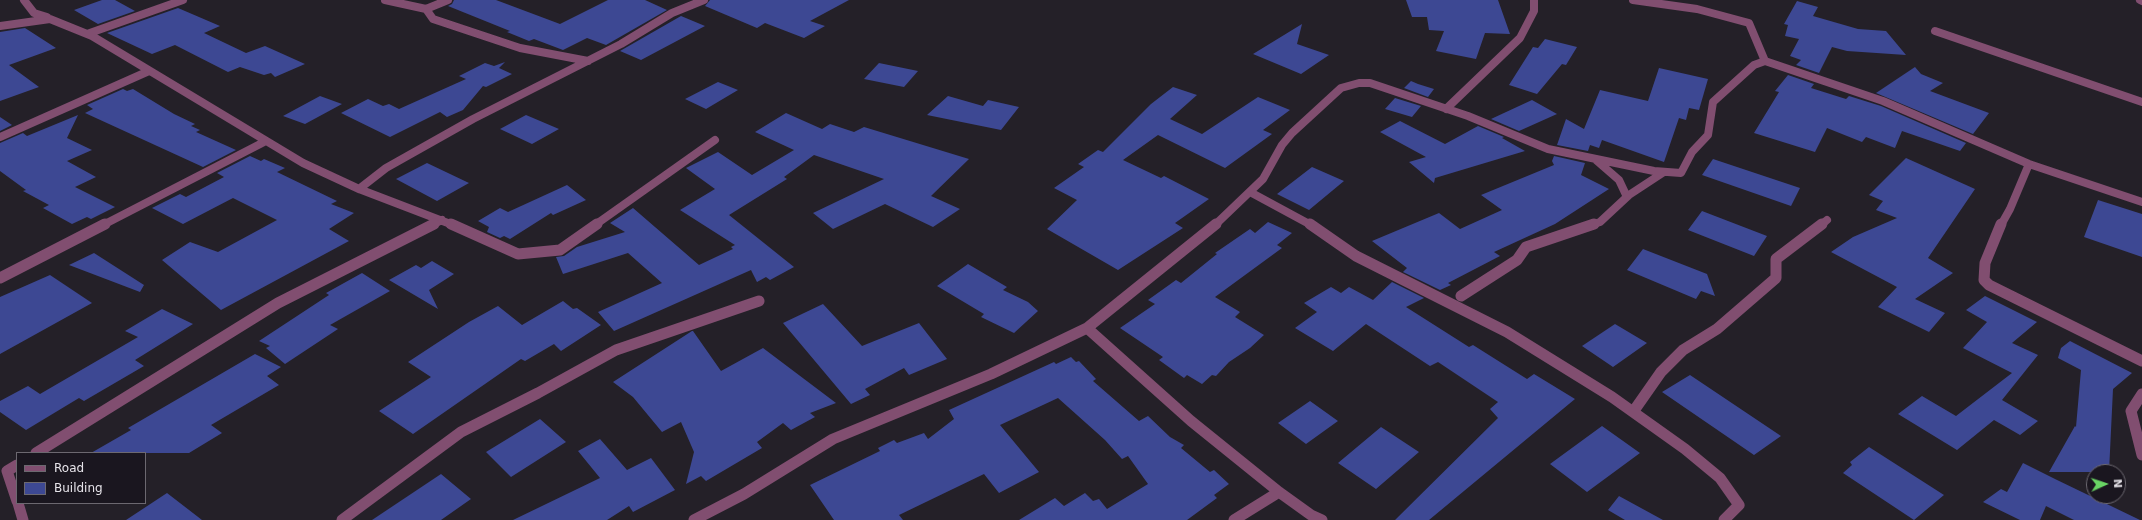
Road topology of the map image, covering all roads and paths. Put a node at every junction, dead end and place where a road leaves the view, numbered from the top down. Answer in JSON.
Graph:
{"nodes":[{"id":1,"x":24,"y":0,"type":"edge"},
{"id":2,"x":183,"y":0,"type":"edge"},
{"id":3,"x":385,"y":0,"type":"edge"},
{"id":4,"x":448,"y":0,"type":"edge"},
{"id":5,"x":704,"y":0,"type":"edge"},
{"id":6,"x":1534,"y":0,"type":"edge"},
{"id":7,"x":1633,"y":0,"type":"edge"},
{"id":8,"x":426,"y":9,"type":"junction"},
{"id":9,"x":50,"y":19,"type":"junction"},
{"id":10,"x":0,"y":26,"type":"edge"},
{"id":11,"x":1935,"y":31,"type":"dead end"},
{"id":12,"x":87,"y":34,"type":"junction"},
{"id":13,"x":588,"y":61,"type":"junction"},
{"id":14,"x":1765,"y":61,"type":"junction"},
{"id":15,"x":149,"y":71,"type":"junction"},
{"id":16,"x":2142,"y":102,"type":"edge"},
{"id":17,"x":1446,"y":109,"type":"junction"},
{"id":18,"x":0,"y":138,"type":"edge"},
{"id":19,"x":715,"y":140,"type":"dead end"},
{"id":20,"x":266,"y":141,"type":"junction"},
{"id":21,"x":1596,"y":160,"type":"junction"},
{"id":22,"x":2029,"y":164,"type":"junction"},
{"id":23,"x":1664,"y":172,"type":"junction"},
{"id":24,"x":359,"y":189,"type":"junction"},
{"id":25,"x":1250,"y":192,"type":"junction"},
{"id":26,"x":1627,"y":197,"type":"junction"},
{"id":27,"x":2142,"y":202,"type":"edge"},
{"id":28,"x":442,"y":220,"type":"junction"},
{"id":29,"x":1827,"y":220,"type":"dead end"},
{"id":30,"x":0,"y":278,"type":"edge"},
{"id":31,"x":1461,"y":296,"type":"dead end"},
{"id":32,"x":759,"y":301,"type":"dead end"},
{"id":33,"x":1086,"y":328,"type":"junction"},
{"id":34,"x":2142,"y":361,"type":"edge"},
{"id":35,"x":2142,"y":394,"type":"edge"},
{"id":36,"x":1633,"y":412,"type":"junction"},
{"id":37,"x":38,"y":452,"type":"edge"},
{"id":38,"x":2142,"y":455,"type":"edge"},
{"id":39,"x":8,"y":468,"type":"edge"},
{"id":40,"x":1279,"y":492,"type":"junction"},
{"id":41,"x":16,"y":498,"type":"edge"},
{"id":42,"x":18,"y":504,"type":"edge"},
{"id":43,"x":23,"y":520,"type":"edge"},
{"id":44,"x":342,"y":520,"type":"edge"},
{"id":45,"x":694,"y":520,"type":"edge"},
{"id":46,"x":1234,"y":520,"type":"edge"},
{"id":47,"x":1322,"y":520,"type":"edge"},
{"id":48,"x":1724,"y":520,"type":"edge"}],
"edges":[{"from":1,"to":9,"type":"street"},
{"from":2,"to":12,"type":"street"},
{"from":3,"to":8,"type":"street"},
{"from":4,"to":8,"type":"street"},
{"from":5,"to":13,"type":"street"},
{"from":6,"to":17,"type":"street"},
{"from":7,"to":14,"type":"street"},
{"from":8,"to":13,"type":"street"},
{"from":9,"to":10,"type":"street"},
{"from":9,"to":12,"type":"street"},
{"from":11,"to":16,"type":"street"},
{"from":12,"to":15,"type":"street"},
{"from":13,"to":24,"type":"street"},
{"from":14,"to":22,"type":"street"},
{"from":14,"to":23,"type":"street"},
{"from":15,"to":18,"type":"street"},
{"from":15,"to":20,"type":"street"},
{"from":17,"to":21,"type":"street"},
{"from":17,"to":25,"type":"street"},
{"from":19,"to":28,"type":"street"},
{"from":20,"to":24,"type":"street"},
{"from":20,"to":30,"type":"street"},
{"from":21,"to":23,"type":"street"},
{"from":21,"to":26,"type":"street"},
{"from":22,"to":27,"type":"street"},
{"from":22,"to":34,"type":"street"},
{"from":23,"to":26,"type":"street"},
{"from":24,"to":28,"type":"street"},
{"from":25,"to":33,"type":"street"},
{"from":25,"to":36,"type":"street"},
{"from":26,"to":31,"type":"street"},
{"from":28,"to":37,"type":"street"},
{"from":29,"to":36,"type":"street"},
{"from":32,"to":44,"type":"street"},
{"from":33,"to":40,"type":"street"},
{"from":33,"to":45,"type":"street"},
{"from":35,"to":38,"type":"street"},
{"from":36,"to":48,"type":"street"},
{"from":39,"to":41,"type":"street"},
{"from":40,"to":46,"type":"street"},
{"from":40,"to":47,"type":"street"},
{"from":42,"to":43,"type":"street"}]}
